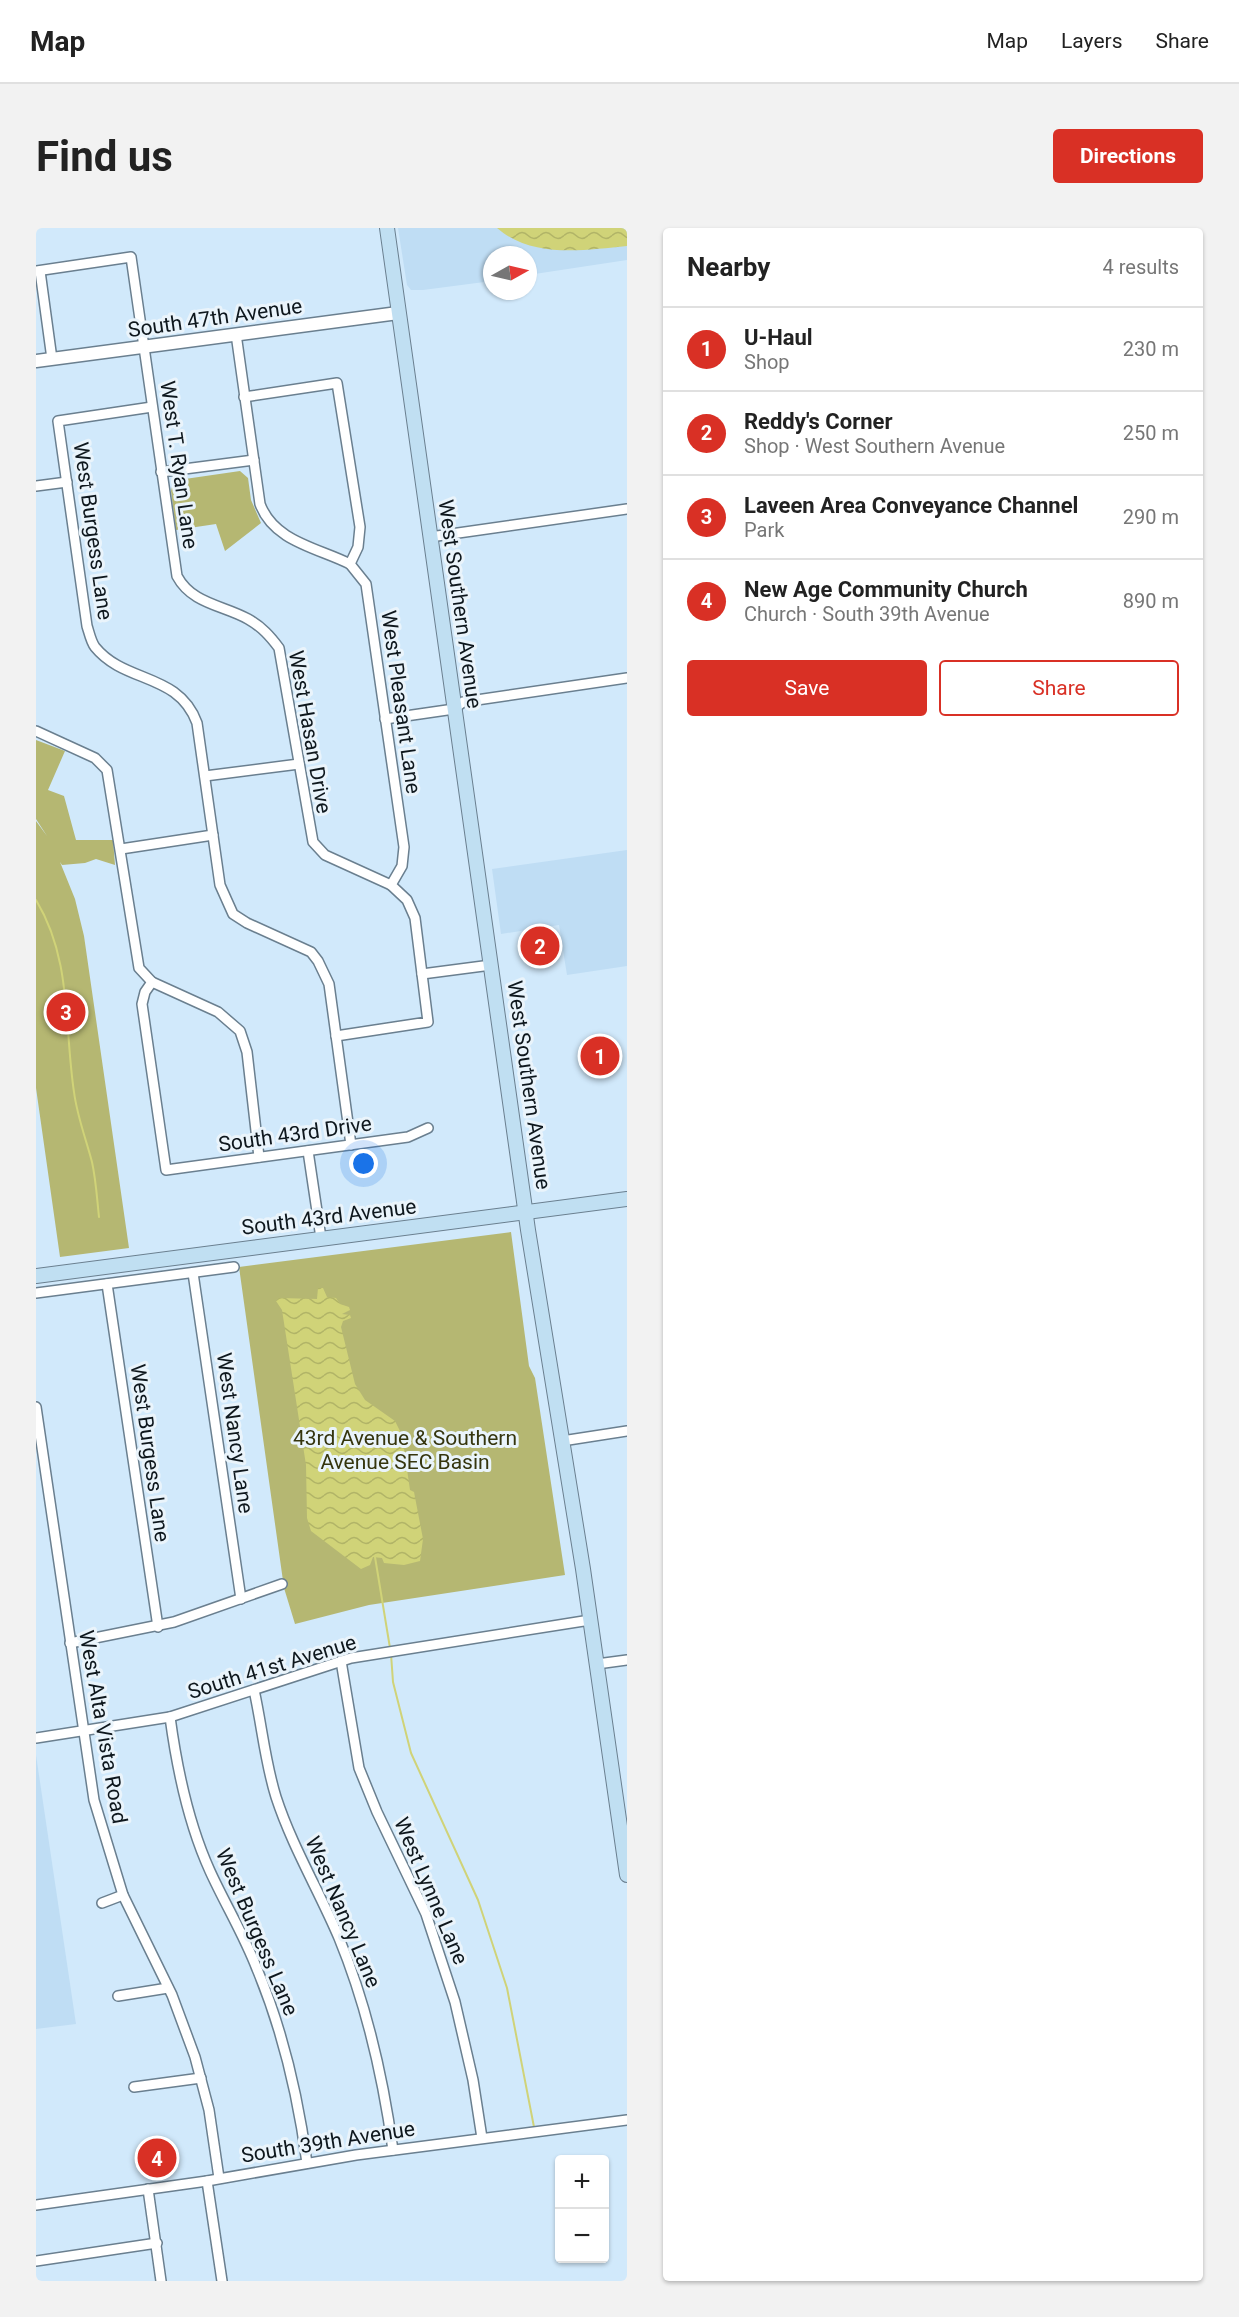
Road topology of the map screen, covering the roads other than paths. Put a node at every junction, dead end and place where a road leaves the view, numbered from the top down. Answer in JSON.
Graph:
{"nodes":[{"id":1,"x":387,"y":228,"type":"edge"},
{"id":2,"x":38,"y":271,"type":"edge"},
{"id":3,"x":399,"y":313,"type":"junction"},
{"id":4,"x":236,"y":334,"type":"junction"},
{"id":5,"x":143,"y":347,"type":"junction"},
{"id":6,"x":52,"y":359,"type":"junction"},
{"id":7,"x":36,"y":361,"type":"edge"},
{"id":8,"x":244,"y":397,"type":"junction"},
{"id":9,"x":152,"y":408,"type":"junction"},
{"id":10,"x":254,"y":460,"type":"junction"},
{"id":11,"x":161,"y":472,"type":"junction"},
{"id":12,"x":67,"y":482,"type":"junction"},
{"id":13,"x":36,"y":486,"type":"edge"},
{"id":14,"x":627,"y":509,"type":"edge"},
{"id":15,"x":430,"y":537,"type":"junction"},
{"id":16,"x":350,"y":564,"type":"junction"},
{"id":17,"x":266,"y":630,"type":"joint"},
{"id":18,"x":627,"y":678,"type":"edge"},
{"id":19,"x":454,"y":709,"type":"junction"},
{"id":20,"x":385,"y":719,"type":"junction"},
{"id":21,"x":36,"y":731,"type":"edge"},
{"id":22,"x":299,"y":764,"type":"junction"},
{"id":23,"x":205,"y":776,"type":"junction"},
{"id":24,"x":213,"y":835,"type":"junction"},
{"id":25,"x":121,"y":849,"type":"junction"},
{"id":26,"x":391,"y":885,"type":"junction"},
{"id":27,"x":491,"y":965,"type":"junction"},
{"id":28,"x":422,"y":974,"type":"junction"},
{"id":29,"x":152,"y":982,"type":"junction"},
{"id":30,"x":336,"y":1036,"type":"junction"},
{"id":31,"x":428,"y":1128,"type":"dead end"},
{"id":32,"x":351,"y":1145,"type":"junction"},
{"id":33,"x":308,"y":1151,"type":"junction"},
{"id":34,"x":259,"y":1157,"type":"junction"},
{"id":35,"x":627,"y":1200,"type":"edge"},
{"id":36,"x":526,"y":1213,"type":"junction"},
{"id":37,"x":321,"y":1238,"type":"junction"},
{"id":38,"x":234,"y":1267,"type":"dead end"},
{"id":39,"x":193,"y":1273,"type":"junction"},
{"id":40,"x":36,"y":1276,"type":"edge"},
{"id":41,"x":107,"y":1284,"type":"junction"},
{"id":42,"x":36,"y":1293,"type":"edge"},
{"id":43,"x":36,"y":1407,"type":"edge"},
{"id":44,"x":627,"y":1431,"type":"edge"},
{"id":45,"x":562,"y":1441,"type":"junction"},
{"id":46,"x":282,"y":1584,"type":"dead end"},
{"id":47,"x":241,"y":1599,"type":"junction"},
{"id":48,"x":590,"y":1620,"type":"junction"},
{"id":49,"x":158,"y":1627,"type":"junction"},
{"id":50,"x":70,"y":1643,"type":"junction"},
{"id":51,"x":627,"y":1660,"type":"edge"},
{"id":52,"x":340,"y":1661,"type":"junction"},
{"id":53,"x":597,"y":1664,"type":"junction"},
{"id":54,"x":255,"y":1690,"type":"junction"},
{"id":55,"x":170,"y":1717,"type":"junction"},
{"id":56,"x":83,"y":1731,"type":"junction"},
{"id":57,"x":36,"y":1738,"type":"edge"},
{"id":58,"x":627,"y":1875,"type":"edge"},
{"id":59,"x":123,"y":1895,"type":"junction"},
{"id":60,"x":102,"y":1903,"type":"dead end"},
{"id":61,"x":168,"y":1988,"type":"junction"},
{"id":62,"x":118,"y":1996,"type":"dead end"},
{"id":63,"x":201,"y":2078,"type":"junction"},
{"id":64,"x":134,"y":2087,"type":"dead end"},
{"id":65,"x":627,"y":2120,"type":"edge"},
{"id":66,"x":482,"y":2138,"type":"junction"},
{"id":67,"x":393,"y":2150,"type":"junction"},
{"id":68,"x":307,"y":2163,"type":"junction"},
{"id":69,"x":219,"y":2178,"type":"junction"},
{"id":70,"x":207,"y":2181,"type":"junction"},
{"id":71,"x":148,"y":2189,"type":"junction"},
{"id":72,"x":36,"y":2205,"type":"edge"},
{"id":73,"x":157,"y":2243,"type":"junction"},
{"id":74,"x":36,"y":2261,"type":"edge"},
{"id":75,"x":161,"y":2281,"type":"edge"},
{"id":76,"x":222,"y":2281,"type":"edge"}],
"edges":[{"from":1,"to":3,"type":"main road","name":"West Southern Avenue"},
{"from":2,"to":5,"type":"street","name":"West T. Ryan Lane"},
{"from":2,"to":6,"type":"street"},
{"from":3,"to":4,"type":"street","name":"South 47th Avenue"},
{"from":3,"to":15,"type":"main road","name":"West Southern Avenue"},
{"from":4,"to":5,"type":"street","name":"South 47th Avenue"},
{"from":4,"to":8,"type":"street"},
{"from":5,"to":6,"type":"street","name":"South 47th Avenue"},
{"from":5,"to":9,"type":"street","name":"West T. Ryan Lane"},
{"from":6,"to":7,"type":"street","name":"South 47th Avenue"},
{"from":8,"to":10,"type":"street"},
{"from":8,"to":16,"type":"street"},
{"from":9,"to":11,"type":"street","name":"West T. Ryan Lane"},
{"from":9,"to":12,"type":"street","name":"West Burgess Lane"},
{"from":10,"to":11,"type":"street"},
{"from":10,"to":16,"type":"street"},
{"from":11,"to":17,"type":"street","name":"West T. Ryan Lane"},
{"from":12,"to":13,"type":"street"},
{"from":12,"to":23,"type":"street","name":"West Burgess Lane"},
{"from":14,"to":15,"type":"street"},
{"from":15,"to":19,"type":"main road","name":"West Southern Avenue"},
{"from":16,"to":20,"type":"street","name":"West Pleasant Lane"},
{"from":17,"to":22,"type":"street","name":"West Hasan Drive"},
{"from":18,"to":19,"type":"street"},
{"from":19,"to":20,"type":"street"},
{"from":19,"to":27,"type":"main road","name":"West Southern Avenue"},
{"from":20,"to":26,"type":"street","name":"West Pleasant Lane"},
{"from":21,"to":25,"type":"street"},
{"from":22,"to":23,"type":"street"},
{"from":22,"to":26,"type":"street","name":"West Hasan Drive"},
{"from":23,"to":24,"type":"street"},
{"from":24,"to":25,"type":"street"},
{"from":24,"to":30,"type":"street"},
{"from":25,"to":29,"type":"street"},
{"from":26,"to":28,"type":"street"},
{"from":27,"to":28,"type":"street"},
{"from":27,"to":36,"type":"main road","name":"West Southern Avenue"},
{"from":28,"to":30,"type":"street"},
{"from":29,"to":34,"type":"street"},
{"from":29,"to":34,"type":"street","name":"South 43rd Drive"},
{"from":30,"to":32,"type":"street"},
{"from":31,"to":32,"type":"street","name":"South 43rd Drive"},
{"from":32,"to":33,"type":"street","name":"South 43rd Drive"},
{"from":33,"to":34,"type":"street","name":"South 43rd Drive"},
{"from":33,"to":37,"type":"street"},
{"from":35,"to":36,"type":"main road","name":"South 43rd Avenue"},
{"from":36,"to":37,"type":"main road","name":"South 43rd Avenue"},
{"from":36,"to":45,"type":"main road","name":"West Southern Avenue"},
{"from":37,"to":40,"type":"main road","name":"South 43rd Avenue"},
{"from":38,"to":39,"type":"street","name":"South 43rd Avenue"},
{"from":39,"to":41,"type":"street","name":"South 43rd Avenue"},
{"from":39,"to":47,"type":"street","name":"West Nancy Lane"},
{"from":41,"to":42,"type":"street","name":"South 43rd Avenue"},
{"from":41,"to":49,"type":"street","name":"West Burgess Lane"},
{"from":43,"to":50,"type":"street","name":"West Alta Vista Road"},
{"from":44,"to":45,"type":"street"},
{"from":45,"to":48,"type":"main road","name":"West Southern Avenue"},
{"from":46,"to":47,"type":"street"},
{"from":47,"to":49,"type":"street"},
{"from":48,"to":52,"type":"street","name":"South 41st Avenue"},
{"from":48,"to":53,"type":"main road","name":"West Southern Avenue"},
{"from":49,"to":50,"type":"street"},
{"from":50,"to":56,"type":"street","name":"West Alta Vista Road"},
{"from":51,"to":53,"type":"street"},
{"from":52,"to":54,"type":"street","name":"South 41st Avenue"},
{"from":52,"to":66,"type":"street","name":"West Lynne Lane"},
{"from":53,"to":58,"type":"main road","name":"West Southern Avenue"},
{"from":54,"to":55,"type":"street","name":"South 41st Avenue"},
{"from":54,"to":67,"type":"street","name":"West Nancy Lane"},
{"from":55,"to":56,"type":"street","name":"South 41st Avenue"},
{"from":55,"to":68,"type":"street","name":"West Burgess Lane"},
{"from":56,"to":57,"type":"street","name":"South 41st Avenue"},
{"from":56,"to":59,"type":"street","name":"West Alta Vista Road"},
{"from":59,"to":60,"type":"street"},
{"from":59,"to":61,"type":"street","name":"West Alta Vista Road"},
{"from":61,"to":62,"type":"street"},
{"from":61,"to":63,"type":"street","name":"West Alta Vista Road"},
{"from":63,"to":64,"type":"street"},
{"from":63,"to":69,"type":"street","name":"West Alta Vista Road"},
{"from":65,"to":66,"type":"street","name":"South 39th Avenue"},
{"from":66,"to":67,"type":"street","name":"South 39th Avenue"},
{"from":67,"to":68,"type":"street","name":"South 39th Avenue"},
{"from":68,"to":69,"type":"street","name":"South 39th Avenue"},
{"from":69,"to":70,"type":"street","name":"South 39th Avenue"},
{"from":70,"to":71,"type":"street","name":"South 39th Avenue"},
{"from":70,"to":76,"type":"street"},
{"from":71,"to":72,"type":"street","name":"South 39th Avenue"},
{"from":71,"to":73,"type":"street"},
{"from":73,"to":74,"type":"street"},
{"from":73,"to":75,"type":"street"}]}
